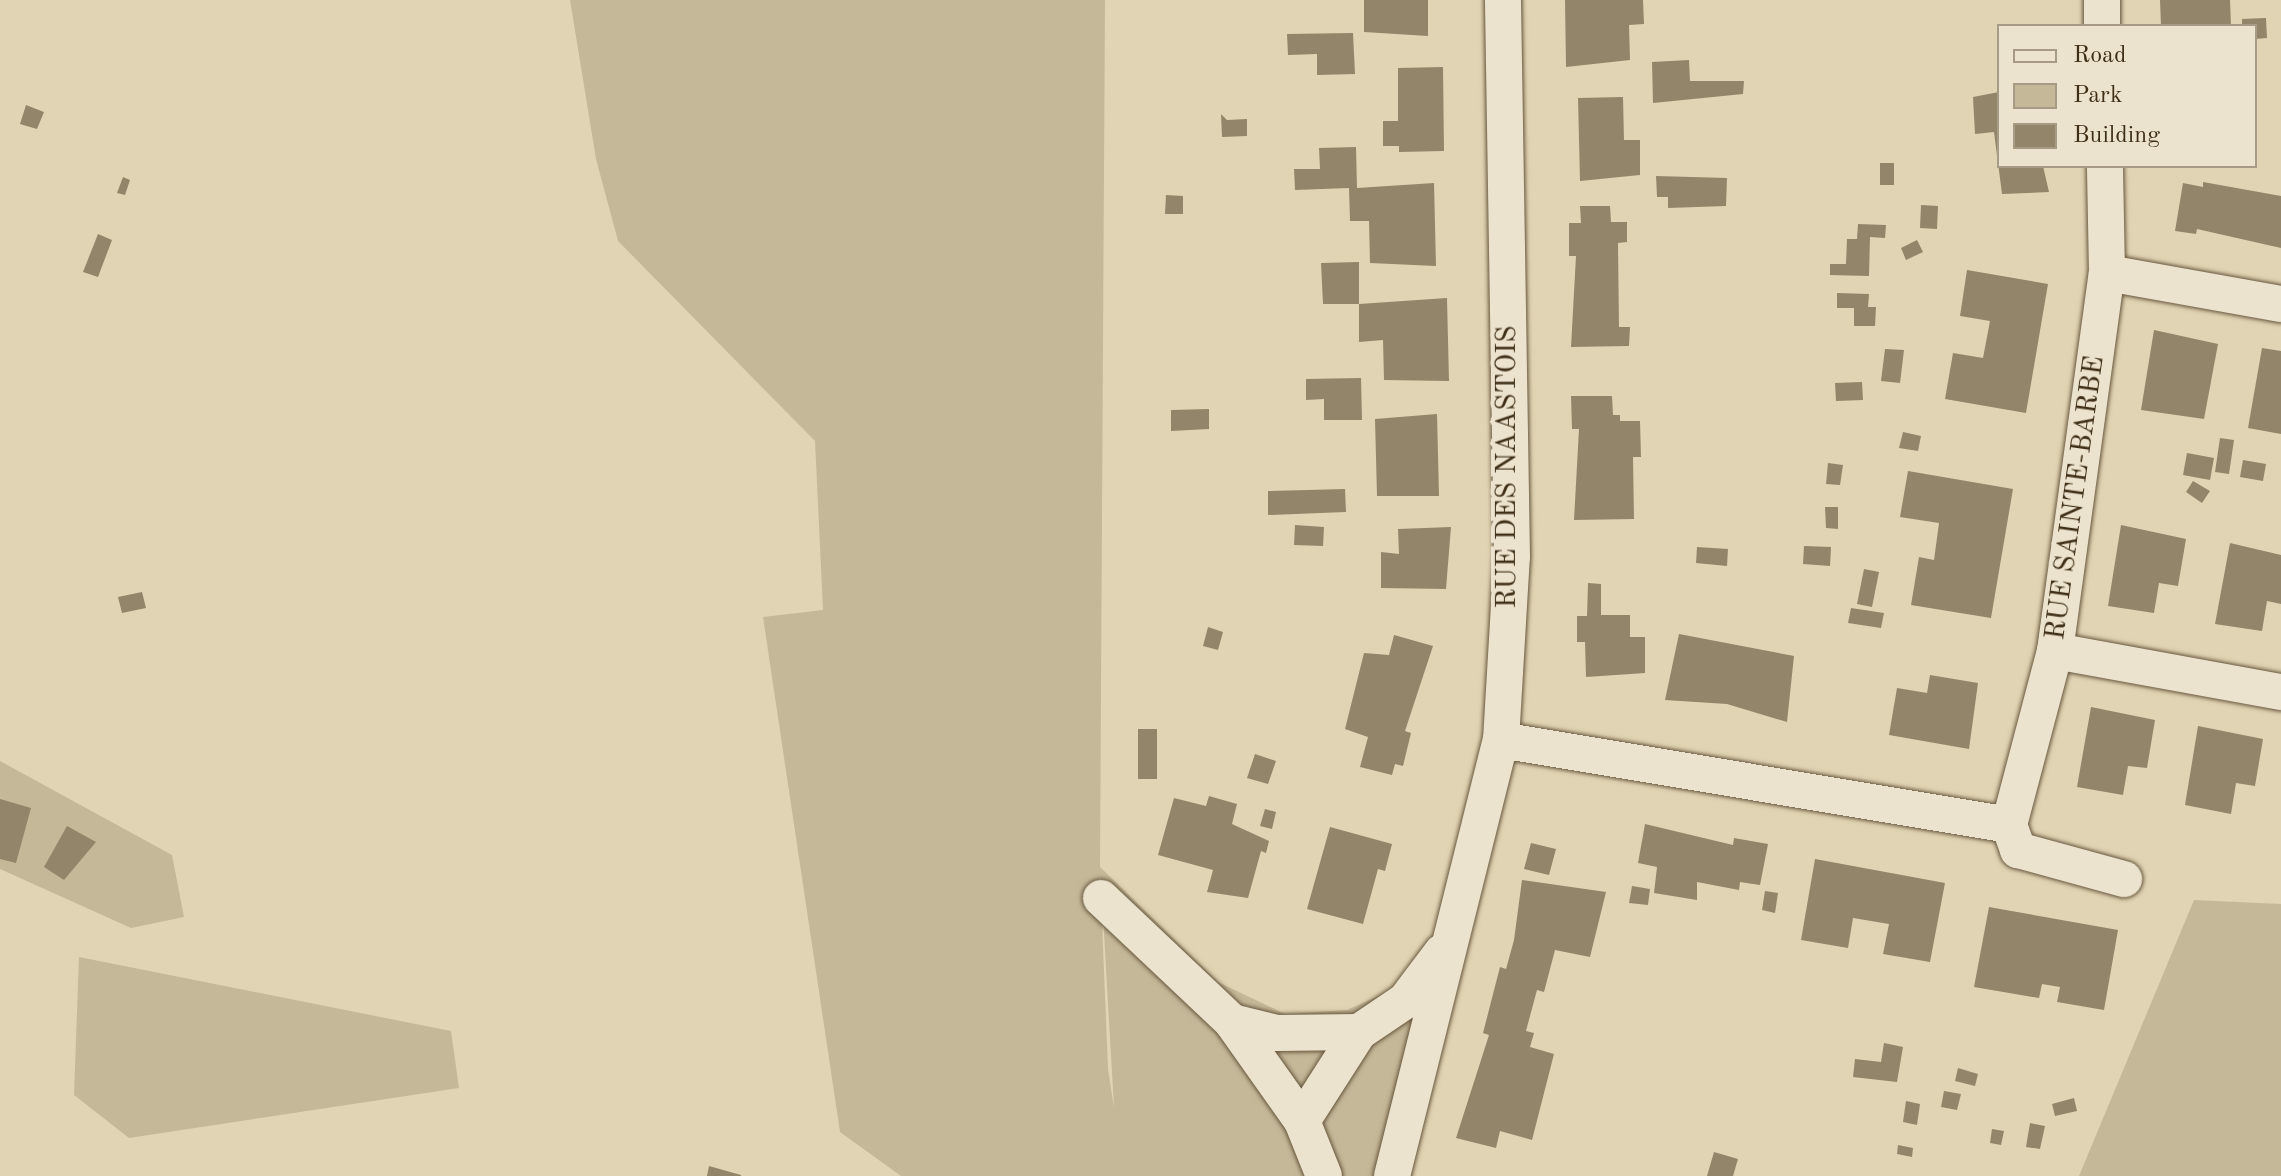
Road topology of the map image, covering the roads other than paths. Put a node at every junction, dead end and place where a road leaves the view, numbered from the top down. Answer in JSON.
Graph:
{"nodes":[{"id":1,"x":1503,"y":0,"type":"edge"},
{"id":2,"x":2102,"y":0,"type":"edge"},
{"id":3,"x":2102,"y":24,"type":"edge"},
{"id":4,"x":2105,"y":168,"type":"edge"},
{"id":5,"x":2107,"y":273,"type":"junction"},
{"id":6,"x":2281,"y":304,"type":"edge"},
{"id":7,"x":2055,"y":651,"type":"junction"},
{"id":8,"x":2281,"y":692,"type":"edge"},
{"id":9,"x":1501,"y":740,"type":"junction"},
{"id":10,"x":2009,"y":825,"type":"junction"},
{"id":11,"x":2124,"y":879,"type":"dead end"},
{"id":12,"x":1101,"y":898,"type":"dead end"},
{"id":13,"x":1455,"y":929,"type":"junction"},
{"id":14,"x":1232,"y":1022,"type":"junction"},
{"id":15,"x":1359,"y":1032,"type":"junction"},
{"id":16,"x":1302,"y":1121,"type":"junction"},
{"id":17,"x":1324,"y":1176,"type":"edge"},
{"id":18,"x":1392,"y":1176,"type":"edge"}],
"edges":[{"from":1,"to":9,"type":"street","name":"RUE DES NAASTOIS"},
{"from":2,"to":3,"type":"street"},
{"from":4,"to":5,"type":"street","name":"RUE SAINTE-BARBE"},
{"from":5,"to":6,"type":"street"},
{"from":5,"to":7,"type":"street","name":"RUE SAINTE-BARBE"},
{"from":7,"to":8,"type":"street"},
{"from":7,"to":10,"type":"street","name":"RUE SAINTE-BARBE"},
{"from":9,"to":10,"type":"street"},
{"from":9,"to":13,"type":"street","name":"RUE DES NAASTOIS"},
{"from":10,"to":11,"type":"street"},
{"from":12,"to":14,"type":"street"},
{"from":13,"to":15,"type":"street","name":"RUE DES NAASTOIS"},
{"from":13,"to":18,"type":"street","name":"RUE DES NAASTOIS"},
{"from":14,"to":15,"type":"street"},
{"from":14,"to":16,"type":"street"},
{"from":15,"to":16,"type":"street","name":"RUE DES NAASTOIS"},
{"from":16,"to":17,"type":"street"}]}
